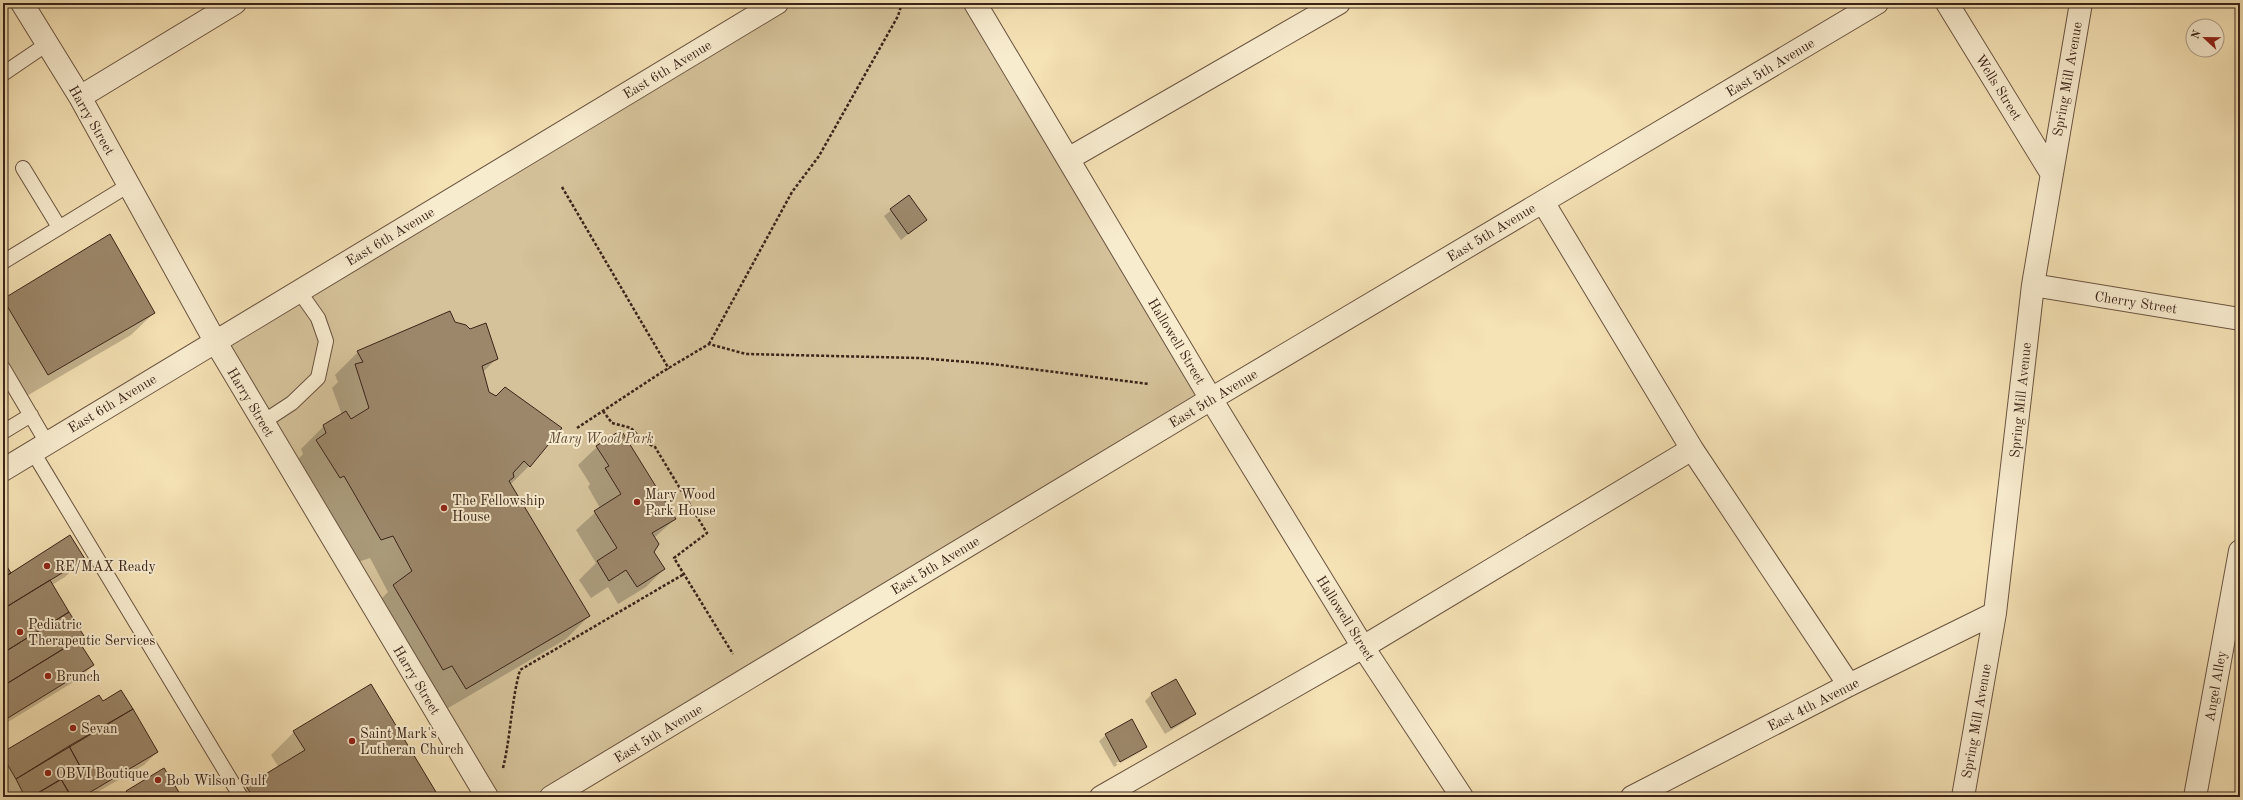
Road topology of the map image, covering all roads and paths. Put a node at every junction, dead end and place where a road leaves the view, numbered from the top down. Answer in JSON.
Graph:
{"nodes":[{"id":1,"x":22,"y":3,"type":"edge"},
{"id":2,"x":235,"y":3,"type":"edge"},
{"id":3,"x":777,"y":3,"type":"edge"},
{"id":4,"x":902,"y":3,"type":"edge"},
{"id":5,"x":975,"y":3,"type":"edge"},
{"id":6,"x":1340,"y":3,"type":"edge"},
{"id":7,"x":1877,"y":3,"type":"edge"},
{"id":8,"x":1947,"y":3,"type":"edge"},
{"id":9,"x":2080,"y":3,"type":"edge"},
{"id":10,"x":47,"y":44,"type":"junction"},
{"id":11,"x":3,"y":74,"type":"edge"},
{"id":12,"x":80,"y":97,"type":"junction"},
{"id":13,"x":1068,"y":159,"type":"junction"},
{"id":14,"x":23,"y":168,"type":"dead end"},
{"id":15,"x":2050,"y":171,"type":"junction"},
{"id":16,"x":129,"y":185,"type":"junction"},
{"id":17,"x":562,"y":187,"type":"dead end"},
{"id":18,"x":1543,"y":202,"type":"junction"},
{"id":19,"x":59,"y":227,"type":"junction"},
{"id":20,"x":3,"y":262,"type":"edge"},
{"id":21,"x":2033,"y":285,"type":"junction"},
{"id":22,"x":299,"y":291,"type":"junction"},
{"id":23,"x":2240,"y":319,"type":"edge"},
{"id":24,"x":215,"y":341,"type":"junction"},
{"id":25,"x":709,"y":344,"type":"junction"},
{"id":26,"x":3,"y":368,"type":"edge"},
{"id":27,"x":669,"y":369,"type":"junction"},
{"id":28,"x":1149,"y":384,"type":"dead end"},
{"id":29,"x":1211,"y":399,"type":"junction"},
{"id":30,"x":604,"y":411,"type":"junction"},
{"id":31,"x":31,"y":415,"type":"junction"},
{"id":32,"x":263,"y":422,"type":"junction"},
{"id":33,"x":576,"y":428,"type":"dead end"},
{"id":34,"x":3,"y":432,"type":"edge"},
{"id":35,"x":40,"y":448,"type":"junction"},
{"id":36,"x":1692,"y":449,"type":"junction"},
{"id":37,"x":3,"y":470,"type":"edge"},
{"id":38,"x":2240,"y":551,"type":"edge"},
{"id":39,"x":684,"y":574,"type":"junction"},
{"id":40,"x":1995,"y":613,"type":"junction"},
{"id":41,"x":1363,"y":647,"type":"junction"},
{"id":42,"x":748,"y":679,"type":"junction"},
{"id":43,"x":1849,"y":685,"type":"junction"},
{"id":44,"x":501,"y":774,"type":"dead end"},
{"id":45,"x":241,"y":797,"type":"edge"},
{"id":46,"x":487,"y":797,"type":"edge"},
{"id":47,"x":551,"y":797,"type":"edge"},
{"id":48,"x":1101,"y":797,"type":"edge"},
{"id":49,"x":1462,"y":797,"type":"edge"},
{"id":50,"x":1632,"y":797,"type":"edge"},
{"id":51,"x":1962,"y":797,"type":"edge"},
{"id":52,"x":2195,"y":797,"type":"edge"}],
"edges":[{"from":1,"to":10,"type":"street","name":"Harry Street"},
{"from":2,"to":12,"type":"street"},
{"from":3,"to":22,"type":"street","name":"East 6th Avenue"},
{"from":4,"to":25,"type":"path"},
{"from":5,"to":13,"type":"street","name":"Hallowell Street"},
{"from":6,"to":13,"type":"street"},
{"from":7,"to":18,"type":"street","name":"East 5th Avenue"},
{"from":8,"to":15,"type":"street","name":"Wells Street"},
{"from":9,"to":15,"type":"street","name":"Spring Mill Avenue"},
{"from":10,"to":11,"type":"lane"},
{"from":10,"to":12,"type":"street","name":"Harry Street"},
{"from":12,"to":16,"type":"street","name":"Harry Street"},
{"from":13,"to":29,"type":"street","name":"Hallowell Street"},
{"from":14,"to":19,"type":"lane"},
{"from":15,"to":21,"type":"street","name":"Spring Mill Avenue"},
{"from":16,"to":19,"type":"lane"},
{"from":16,"to":24,"type":"street","name":"Harry Street"},
{"from":17,"to":27,"type":"path"},
{"from":18,"to":29,"type":"street","name":"East 5th Avenue"},
{"from":18,"to":36,"type":"street"},
{"from":19,"to":20,"type":"lane"},
{"from":21,"to":23,"type":"street","name":"Cherry Street"},
{"from":21,"to":40,"type":"street","name":"Spring Mill Avenue"},
{"from":22,"to":24,"type":"street","name":"East 6th Avenue"},
{"from":22,"to":32,"type":"lane"},
{"from":24,"to":32,"type":"street","name":"Harry Street"},
{"from":24,"to":35,"type":"street","name":"East 6th Avenue"},
{"from":25,"to":27,"type":"path"},
{"from":25,"to":28,"type":"path"},
{"from":26,"to":31,"type":"lane"},
{"from":27,"to":30,"type":"path"},
{"from":29,"to":41,"type":"street","name":"Hallowell Street"},
{"from":29,"to":42,"type":"street","name":"East 5th Avenue"},
{"from":30,"to":33,"type":"path"},
{"from":30,"to":39,"type":"path"},
{"from":31,"to":34,"type":"lane"},
{"from":31,"to":35,"type":"lane"},
{"from":32,"to":46,"type":"street","name":"Harry Street"},
{"from":35,"to":37,"type":"street","name":"East 6th Avenue"},
{"from":35,"to":45,"type":"lane"},
{"from":36,"to":41,"type":"street"},
{"from":36,"to":43,"type":"street"},
{"from":38,"to":52,"type":"street","name":"Angel Alley"},
{"from":39,"to":42,"type":"path"},
{"from":39,"to":44,"type":"path"},
{"from":40,"to":43,"type":"street","name":"East 4th Avenue"},
{"from":40,"to":51,"type":"street","name":"Spring Mill Avenue"},
{"from":41,"to":48,"type":"street"},
{"from":41,"to":49,"type":"street","name":"Hallowell Street"},
{"from":42,"to":47,"type":"street","name":"East 5th Avenue"},
{"from":43,"to":50,"type":"street","name":"East 4th Avenue"}]}
